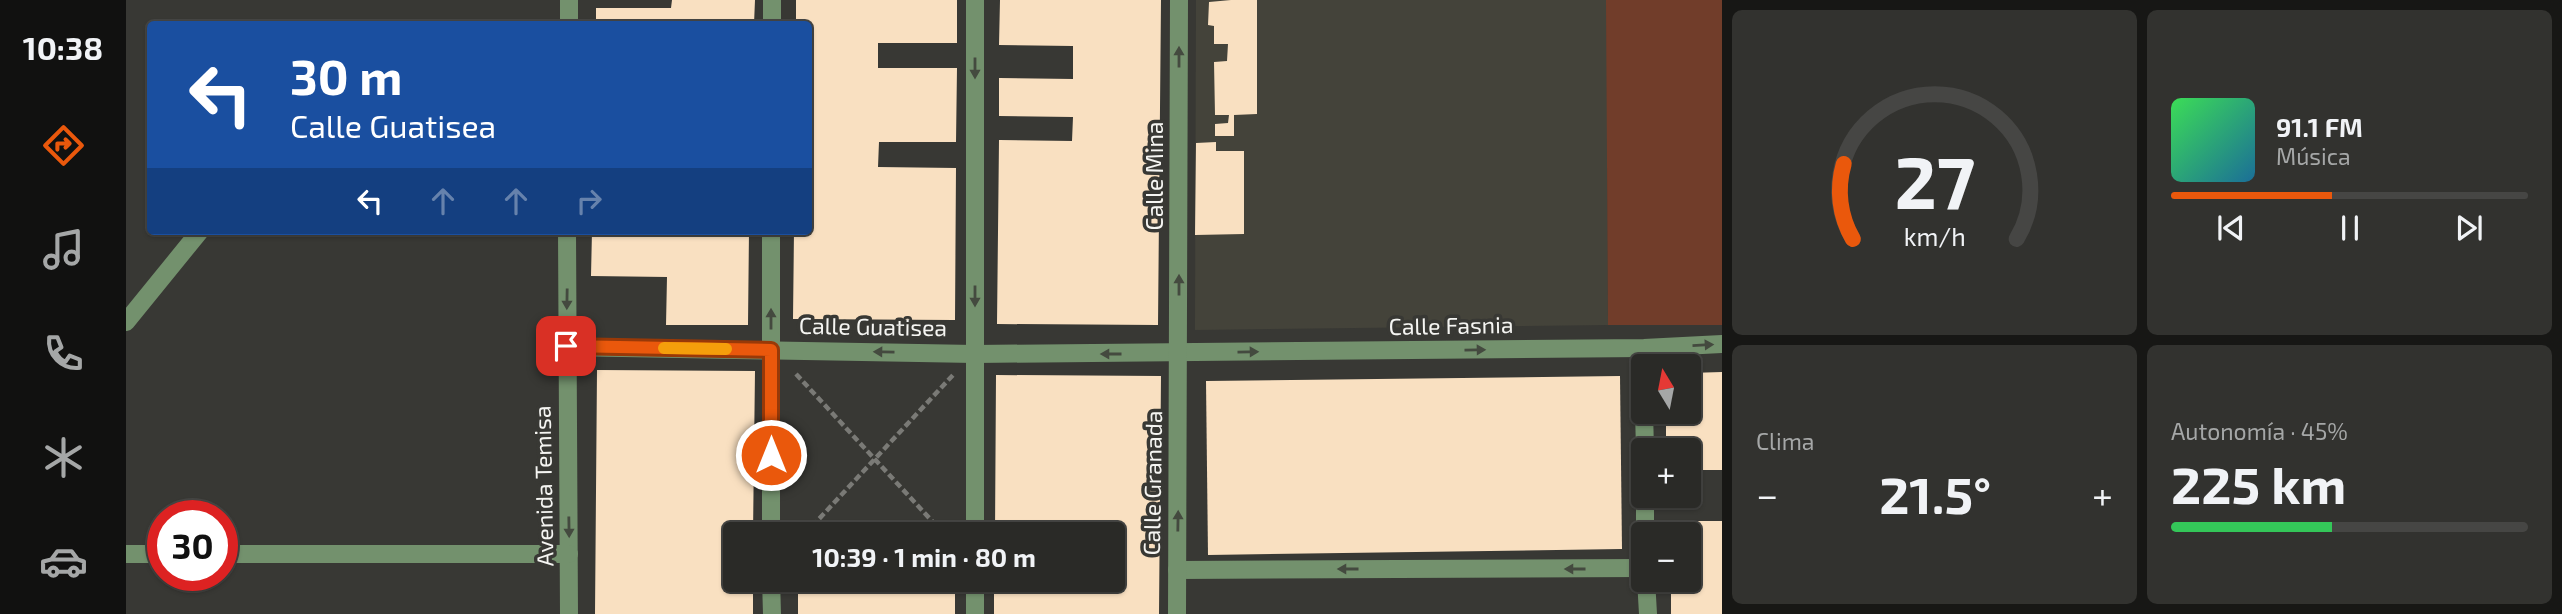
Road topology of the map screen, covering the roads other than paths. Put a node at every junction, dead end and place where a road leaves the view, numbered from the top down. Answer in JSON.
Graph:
{"nodes":[{"id":1,"x":569,"y":0,"type":"edge"},
{"id":2,"x":772,"y":0,"type":"edge"},
{"id":3,"x":975,"y":0,"type":"edge"},
{"id":4,"x":1179,"y":0,"type":"edge"},
{"id":5,"x":569,"y":21,"type":"edge"},
{"id":6,"x":772,"y":21,"type":"edge"},
{"id":7,"x":197,"y":235,"type":"edge"},
{"id":8,"x":568,"y":235,"type":"edge"},
{"id":9,"x":771,"y":235,"type":"edge"},
{"id":10,"x":126,"y":322,"type":"edge"},
{"id":11,"x":1722,"y":344,"type":"edge"},
{"id":12,"x":566,"y":346,"type":"junction"},
{"id":13,"x":771,"y":350,"type":"junction"},
{"id":14,"x":1180,"y":353,"type":"junction"},
{"id":15,"x":975,"y":354,"type":"junction"},
{"id":16,"x":1662,"y":354,"type":"edge"},
{"id":17,"x":1631,"y":357,"type":"edge"},
{"id":18,"x":771,"y":522,"type":"edge"},
{"id":19,"x":975,"y":522,"type":"edge"},
{"id":20,"x":126,"y":554,"type":"edge"},
{"id":21,"x":147,"y":554,"type":"edge"},
{"id":22,"x":238,"y":554,"type":"edge"},
{"id":23,"x":569,"y":554,"type":"junction"},
{"id":24,"x":1631,"y":568,"type":"edge"},
{"id":25,"x":1177,"y":570,"type":"junction"},
{"id":26,"x":771,"y":592,"type":"edge"},
{"id":27,"x":975,"y":592,"type":"edge"},
{"id":28,"x":1647,"y":592,"type":"edge"},
{"id":29,"x":569,"y":614,"type":"edge"},
{"id":30,"x":772,"y":614,"type":"edge"},
{"id":31,"x":975,"y":614,"type":"edge"},
{"id":32,"x":1177,"y":614,"type":"edge"},
{"id":33,"x":1648,"y":614,"type":"edge"}],
"edges":[{"from":1,"to":5,"type":"street"},
{"from":2,"to":6,"type":"street"},
{"from":3,"to":15,"type":"street","one_way":true},
{"from":14,"to":4,"type":"street","name":"Calle Mina","one_way":true},
{"from":7,"to":10,"type":"street"},
{"from":8,"to":12,"type":"street","name":"Avenida Temisa","one_way":true},
{"from":13,"to":9,"type":"street","one_way":true},
{"from":16,"to":11,"type":"street","name":"Calle Fasnia","one_way":true},
{"from":12,"to":13,"type":"street","name":"Calle Guatisea"},
{"from":12,"to":23,"type":"street","name":"Avenida Temisa","one_way":true},
{"from":15,"to":13,"type":"street","name":"Calle Guatisea","one_way":true},
{"from":13,"to":18,"type":"street"},
{"from":14,"to":15,"type":"street","name":"Calle Guatisea","one_way":true},
{"from":14,"to":17,"type":"street","name":"Calle Fasnia","one_way":true},
{"from":25,"to":14,"type":"street","name":"Calle Granada","one_way":true},
{"from":15,"to":19,"type":"street"},
{"from":20,"to":21,"type":"street"},
{"from":22,"to":23,"type":"street"},
{"from":23,"to":29,"type":"street","name":"Avenida Temisa"},
{"from":24,"to":25,"type":"street","one_way":true},
{"from":25,"to":32,"type":"street","name":"Calle Granada"},
{"from":26,"to":30,"type":"street"},
{"from":27,"to":31,"type":"street"},
{"from":28,"to":33,"type":"street"}]}
